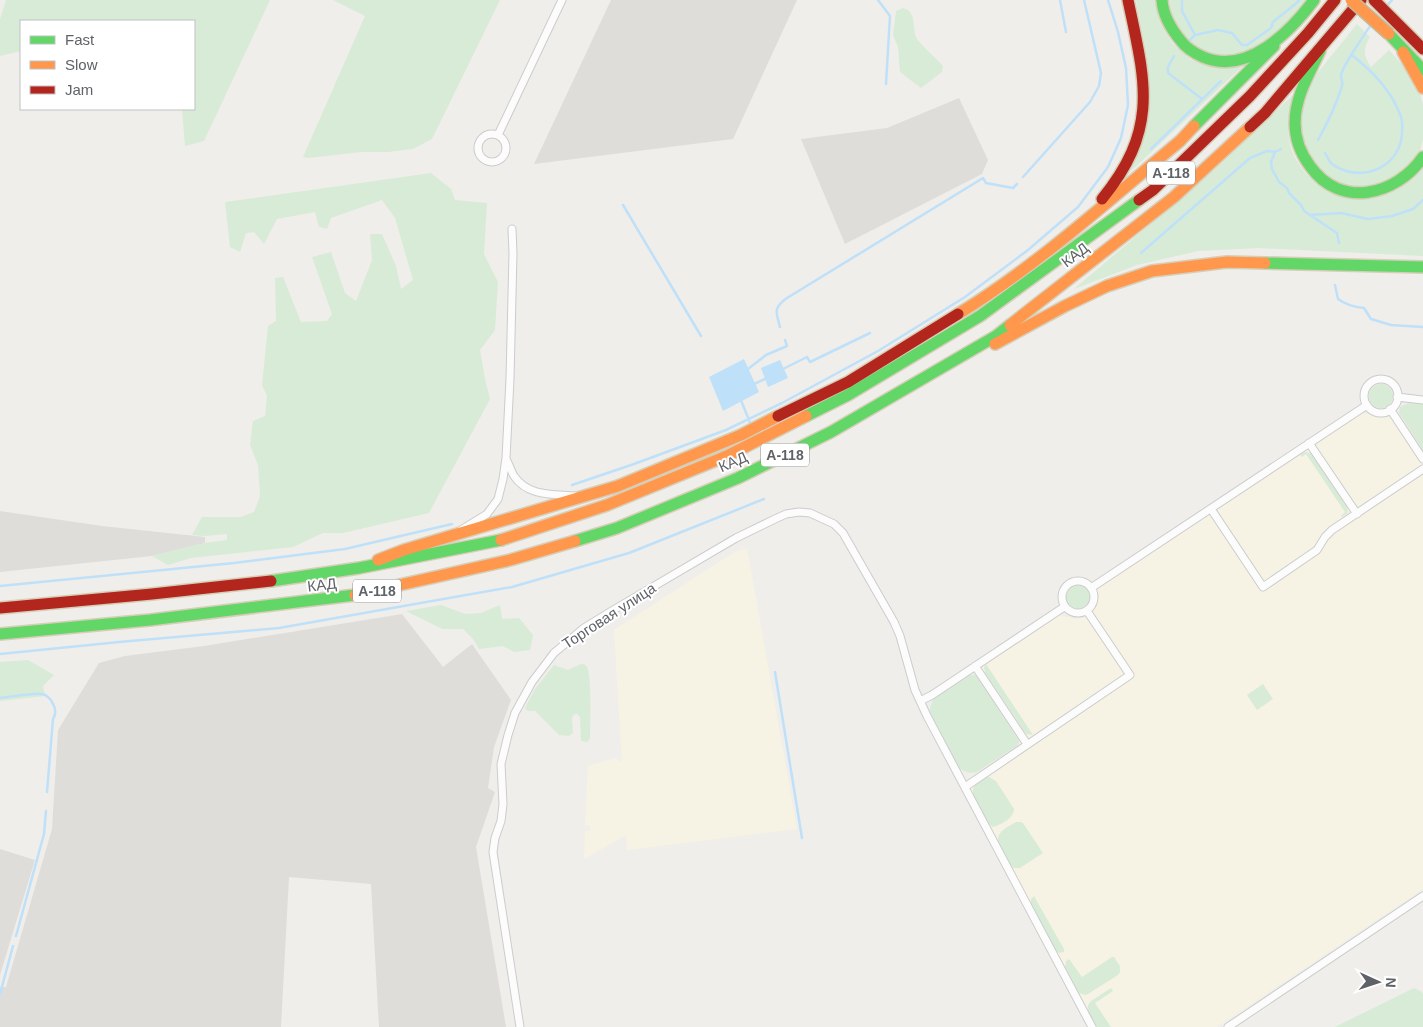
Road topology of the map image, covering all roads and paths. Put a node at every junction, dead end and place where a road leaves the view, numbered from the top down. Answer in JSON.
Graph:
{"nodes":[{"id":1,"x":562,"y":0,"type":"edge"},
{"id":2,"x":1128,"y":0,"type":"edge"},
{"id":3,"x":1162,"y":0,"type":"edge"},
{"id":4,"x":1314,"y":0,"type":"edge"},
{"id":5,"x":1334,"y":0,"type":"edge"},
{"id":6,"x":1351,"y":0,"type":"edge"},
{"id":7,"x":1361,"y":0,"type":"edge"},
{"id":8,"x":1374,"y":0,"type":"edge"},
{"id":9,"x":1294,"y":25,"type":"junction"},
{"id":10,"x":1402,"y":28,"type":"junction"},
{"id":11,"x":1423,"y":43,"type":"edge"},
{"id":12,"x":1323,"y":45,"type":"junction"},
{"id":13,"x":1400,"y":46,"type":"junction"},
{"id":14,"x":1423,"y":49,"type":"edge"},
{"id":15,"x":1423,"y":70,"type":"edge"},
{"id":16,"x":1423,"y":88,"type":"edge"},
{"id":17,"x":498,"y":135,"type":"junction"},
{"id":18,"x":1423,"y":157,"type":"edge"},
{"id":19,"x":512,"y":229,"type":"dead end"},
{"id":20,"x":1073,"y":230,"type":"junction"},
{"id":21,"x":1423,"y":267,"type":"edge"},
{"id":22,"x":962,"y":357,"type":"junction"},
{"id":23,"x":1397,"y":397,"type":"junction"},
{"id":24,"x":1423,"y":400,"type":"edge"},
{"id":25,"x":1367,"y":405,"type":"junction"},
{"id":26,"x":1390,"y":410,"type":"junction"},
{"id":27,"x":1309,"y":443,"type":"junction"},
{"id":28,"x":506,"y":458,"type":"junction"},
{"id":29,"x":1423,"y":459,"type":"edge"},
{"id":30,"x":1423,"y":469,"type":"edge"},
{"id":31,"x":584,"y":496,"type":"junction"},
{"id":32,"x":1211,"y":508,"type":"junction"},
{"id":33,"x":1357,"y":514,"type":"junction"},
{"id":34,"x":452,"y":535,"type":"junction"},
{"id":35,"x":359,"y":568,"type":"junction"},
{"id":36,"x":1091,"y":588,"type":"junction"},
{"id":37,"x":1064,"y":606,"type":"junction"},
{"id":38,"x":0,"y":608,"type":"edge"},
{"id":39,"x":1087,"y":611,"type":"junction"},
{"id":40,"x":0,"y":634,"type":"edge"},
{"id":41,"x":975,"y":666,"type":"junction"},
{"id":42,"x":920,"y":701,"type":"junction"},
{"id":43,"x":1027,"y":744,"type":"junction"},
{"id":44,"x":965,"y":787,"type":"junction"},
{"id":45,"x":1423,"y":896,"type":"edge"},
{"id":46,"x":520,"y":1027,"type":"edge"},
{"id":47,"x":1092,"y":1027,"type":"edge"},
{"id":48,"x":1228,"y":1027,"type":"edge"}],
"edges":[{"from":1,"to":17,"type":"street"},
{"from":2,"to":20,"type":"main road"},
{"from":3,"to":9,"type":"main road"},
{"from":4,"to":9,"type":"main road"},
{"from":5,"to":35,"type":"main road","name":"КАД","number":"А-118"},
{"from":6,"to":13,"type":"main road","bridge":true},
{"from":7,"to":12,"type":"main road","name":"КАД","number":"А-118"},
{"from":8,"to":10,"type":"main road"},
{"from":9,"to":20,"type":"main road"},
{"from":10,"to":11,"type":"main road"},
{"from":10,"to":14,"type":"main road"},
{"from":12,"to":18,"type":"main road"},
{"from":12,"to":22,"type":"main road","name":"КАД","number":"А-118"},
{"from":13,"to":15,"type":"main road"},
{"from":13,"to":16,"type":"main road"},
{"from":17,"to":17,"type":"street"},
{"from":19,"to":28,"type":"street"},
{"from":20,"to":31,"type":"main road"},
{"from":21,"to":22,"type":"main road"},
{"from":22,"to":40,"type":"main road","name":"КАД","number":"А-118"},
{"from":23,"to":24,"type":"street"},
{"from":23,"to":25,"type":"street"},
{"from":23,"to":26,"type":"street"},
{"from":25,"to":26,"type":"street"},
{"from":25,"to":27,"type":"street"},
{"from":26,"to":29,"type":"street"},
{"from":27,"to":32,"type":"street"},
{"from":27,"to":33,"type":"street"},
{"from":28,"to":31,"type":"street"},
{"from":28,"to":34,"type":"street"},
{"from":30,"to":33,"type":"street"},
{"from":31,"to":34,"type":"main road"},
{"from":32,"to":33,"type":"street"},
{"from":32,"to":36,"type":"street"},
{"from":34,"to":35,"type":"main road"},
{"from":35,"to":38,"type":"main road","name":"КАД","number":"А-118"},
{"from":36,"to":37,"type":"street"},
{"from":36,"to":39,"type":"street"},
{"from":37,"to":39,"type":"street"},
{"from":37,"to":41,"type":"street"},
{"from":39,"to":43,"type":"street"},
{"from":41,"to":42,"type":"street"},
{"from":41,"to":43,"type":"street"},
{"from":42,"to":44,"type":"street"},
{"from":42,"to":46,"type":"street","name":"Торговая улица"},
{"from":43,"to":44,"type":"street"},
{"from":44,"to":47,"type":"street"},
{"from":45,"to":48,"type":"street"}]}
